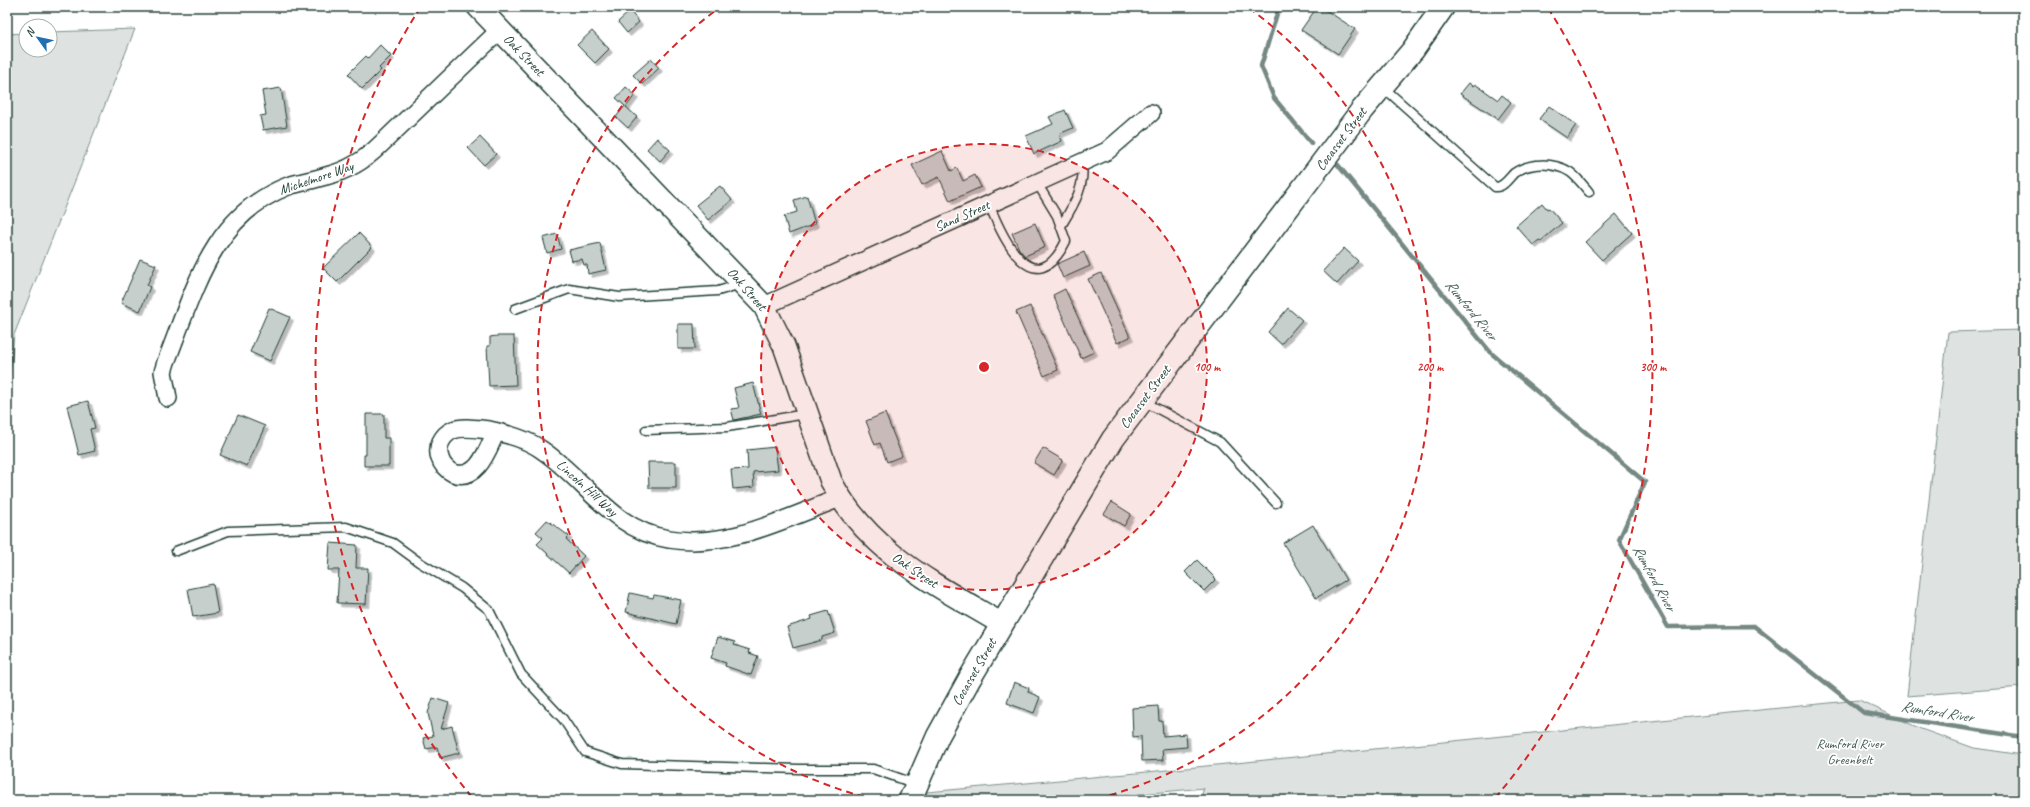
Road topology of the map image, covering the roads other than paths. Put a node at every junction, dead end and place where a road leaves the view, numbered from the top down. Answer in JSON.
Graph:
{"nodes":[{"id":1,"x":478,"y":7,"type":"edge"},
{"id":2,"x":1443,"y":7,"type":"edge"},
{"id":3,"x":500,"y":30,"type":"junction"},
{"id":4,"x":1382,"y":87,"type":"junction"},
{"id":5,"x":1151,"y":113,"type":"dead end"},
{"id":6,"x":1082,"y":162,"type":"junction"},
{"id":7,"x":1037,"y":183,"type":"junction"},
{"id":8,"x":1590,"y":192,"type":"dead end"},
{"id":9,"x":989,"y":204,"type":"junction"},
{"id":10,"x":1061,"y":226,"type":"junction"},
{"id":11,"x":744,"y":283,"type":"junction"},
{"id":12,"x":764,"y":306,"type":"junction"},
{"id":13,"x":515,"y":309,"type":"dead end"},
{"id":14,"x":168,"y":398,"type":"dead end"},
{"id":15,"x":1143,"y":401,"type":"junction"},
{"id":16,"x":807,"y":414,"type":"junction"},
{"id":17,"x":646,"y":430,"type":"dead end"},
{"id":18,"x":496,"y":432,"type":"dead end"},
{"id":19,"x":840,"y":498,"type":"junction"},
{"id":20,"x":1276,"y":503,"type":"dead end"},
{"id":21,"x":176,"y":551,"type":"dead end"},
{"id":22,"x":1002,"y":624,"type":"junction"},
{"id":23,"x":913,"y":792,"type":"edge"}],
"edges":[{"from":1,"to":3,"type":"street","name":"Oak Street"},
{"from":2,"to":4,"type":"main road","name":"Cocasset Street"},
{"from":3,"to":11,"type":"street","name":"Oak Street"},
{"from":3,"to":14,"type":"street","name":"Michelmore Way"},
{"from":4,"to":8,"type":"lane"},
{"from":4,"to":15,"type":"main road","name":"Cocasset Street"},
{"from":5,"to":6,"type":"street","name":"Sand Street"},
{"from":6,"to":7,"type":"street","name":"Sand Street"},
{"from":6,"to":10,"type":"lane"},
{"from":7,"to":9,"type":"street","name":"Sand Street"},
{"from":7,"to":10,"type":"lane"},
{"from":9,"to":10,"type":"lane"},
{"from":9,"to":12,"type":"street","name":"Sand Street"},
{"from":11,"to":12,"type":"street","name":"Oak Street"},
{"from":11,"to":13,"type":"lane"},
{"from":12,"to":16,"type":"street","name":"Oak Street"},
{"from":15,"to":20,"type":"lane"},
{"from":15,"to":22,"type":"main road","name":"Cocasset Street"},
{"from":16,"to":17,"type":"lane"},
{"from":16,"to":19,"type":"street","name":"Oak Street"},
{"from":18,"to":19,"type":"street","name":"Lincoln Hill Way"},
{"from":19,"to":22,"type":"street","name":"Oak Street"},
{"from":21,"to":23,"type":"lane"},
{"from":22,"to":23,"type":"main road","name":"Cocasset Street"}]}
